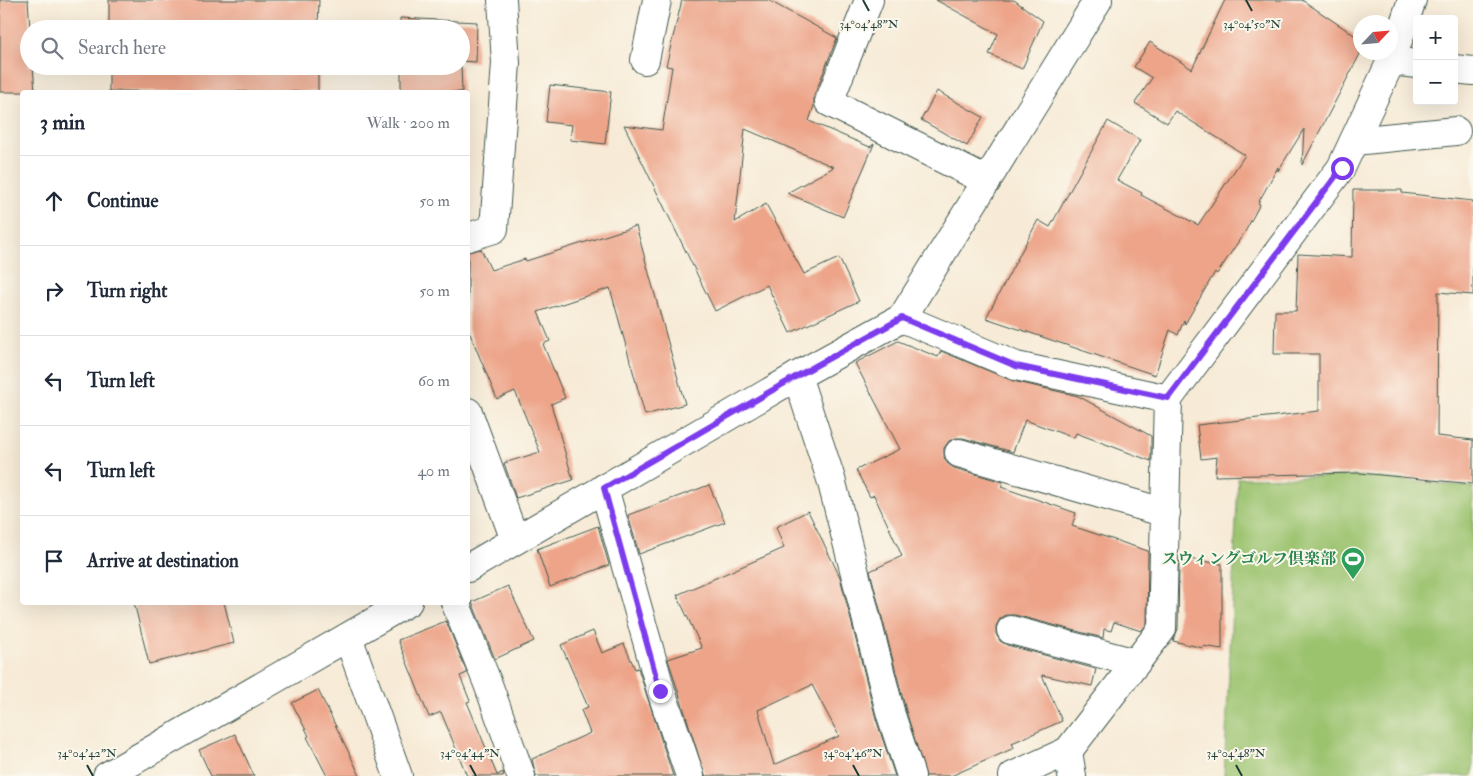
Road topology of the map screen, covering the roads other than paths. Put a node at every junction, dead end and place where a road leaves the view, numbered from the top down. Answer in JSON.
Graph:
{"nodes":[{"id":1,"x":502,"y":0,"type":"edge"},
{"id":2,"x":657,"y":0,"type":"edge"},
{"id":3,"x":868,"y":0,"type":"edge"},
{"id":4,"x":1098,"y":0,"type":"edge"},
{"id":5,"x":1412,"y":0,"type":"edge"},
{"id":6,"x":646,"y":60,"type":"dead end"},
{"id":7,"x":1404,"y":63,"type":"edge"},
{"id":8,"x":1458,"y":69,"type":"edge"},
{"id":9,"x":1473,"y":71,"type":"edge"},
{"id":10,"x":1456,"y":131,"type":"dead end"},
{"id":11,"x":1354,"y":141,"type":"junction"},
{"id":12,"x":987,"y":181,"type":"junction"},
{"id":13,"x":470,"y":236,"type":"edge"},
{"id":14,"x":902,"y":318,"type":"junction"},
{"id":15,"x":797,"y":376,"type":"junction"},
{"id":16,"x":1168,"y":398,"type":"junction"},
{"id":17,"x":470,"y":417,"type":"edge"},
{"id":18,"x":959,"y":453,"type":"dead end"},
{"id":19,"x":604,"y":488,"type":"junction"},
{"id":20,"x":1166,"y":513,"type":"junction"},
{"id":21,"x":515,"y":540,"type":"junction"},
{"id":22,"x":470,"y":567,"type":"edge"},
{"id":23,"x":403,"y":605,"type":"edge"},
{"id":24,"x":457,"y":605,"type":"edge"},
{"id":25,"x":1011,"y":630,"type":"dead end"},
{"id":26,"x":348,"y":637,"type":"junction"},
{"id":27,"x":1136,"y":663,"type":"junction"},
{"id":28,"x":1070,"y":763,"type":"edge"},
{"id":29,"x":108,"y":776,"type":"edge"},
{"id":30,"x":398,"y":776,"type":"edge"},
{"id":31,"x":521,"y":776,"type":"edge"},
{"id":32,"x":690,"y":776,"type":"edge"},
{"id":33,"x":911,"y":776,"type":"edge"},
{"id":34,"x":1013,"y":776,"type":"edge"}],
"edges":[{"from":1,"to":13,"type":"street"},
{"from":2,"to":6,"type":"street"},
{"from":3,"to":12,"type":"street"},
{"from":4,"to":12,"type":"street"},
{"from":5,"to":7,"type":"street"},
{"from":7,"to":11,"type":"street"},
{"from":8,"to":9,"type":"street"},
{"from":10,"to":11,"type":"street"},
{"from":11,"to":16,"type":"street"},
{"from":12,"to":14,"type":"street"},
{"from":14,"to":15,"type":"street"},
{"from":14,"to":16,"type":"street"},
{"from":15,"to":19,"type":"street"},
{"from":15,"to":33,"type":"street"},
{"from":16,"to":20,"type":"street"},
{"from":17,"to":21,"type":"street"},
{"from":18,"to":20,"type":"street"},
{"from":19,"to":21,"type":"street"},
{"from":19,"to":32,"type":"street"},
{"from":20,"to":27,"type":"street"},
{"from":21,"to":22,"type":"street"},
{"from":23,"to":26,"type":"street"},
{"from":24,"to":31,"type":"street"},
{"from":25,"to":27,"type":"street"},
{"from":26,"to":29,"type":"street"},
{"from":26,"to":30,"type":"street"},
{"from":27,"to":28,"type":"street"},
{"from":28,"to":34,"type":"street"}]}
